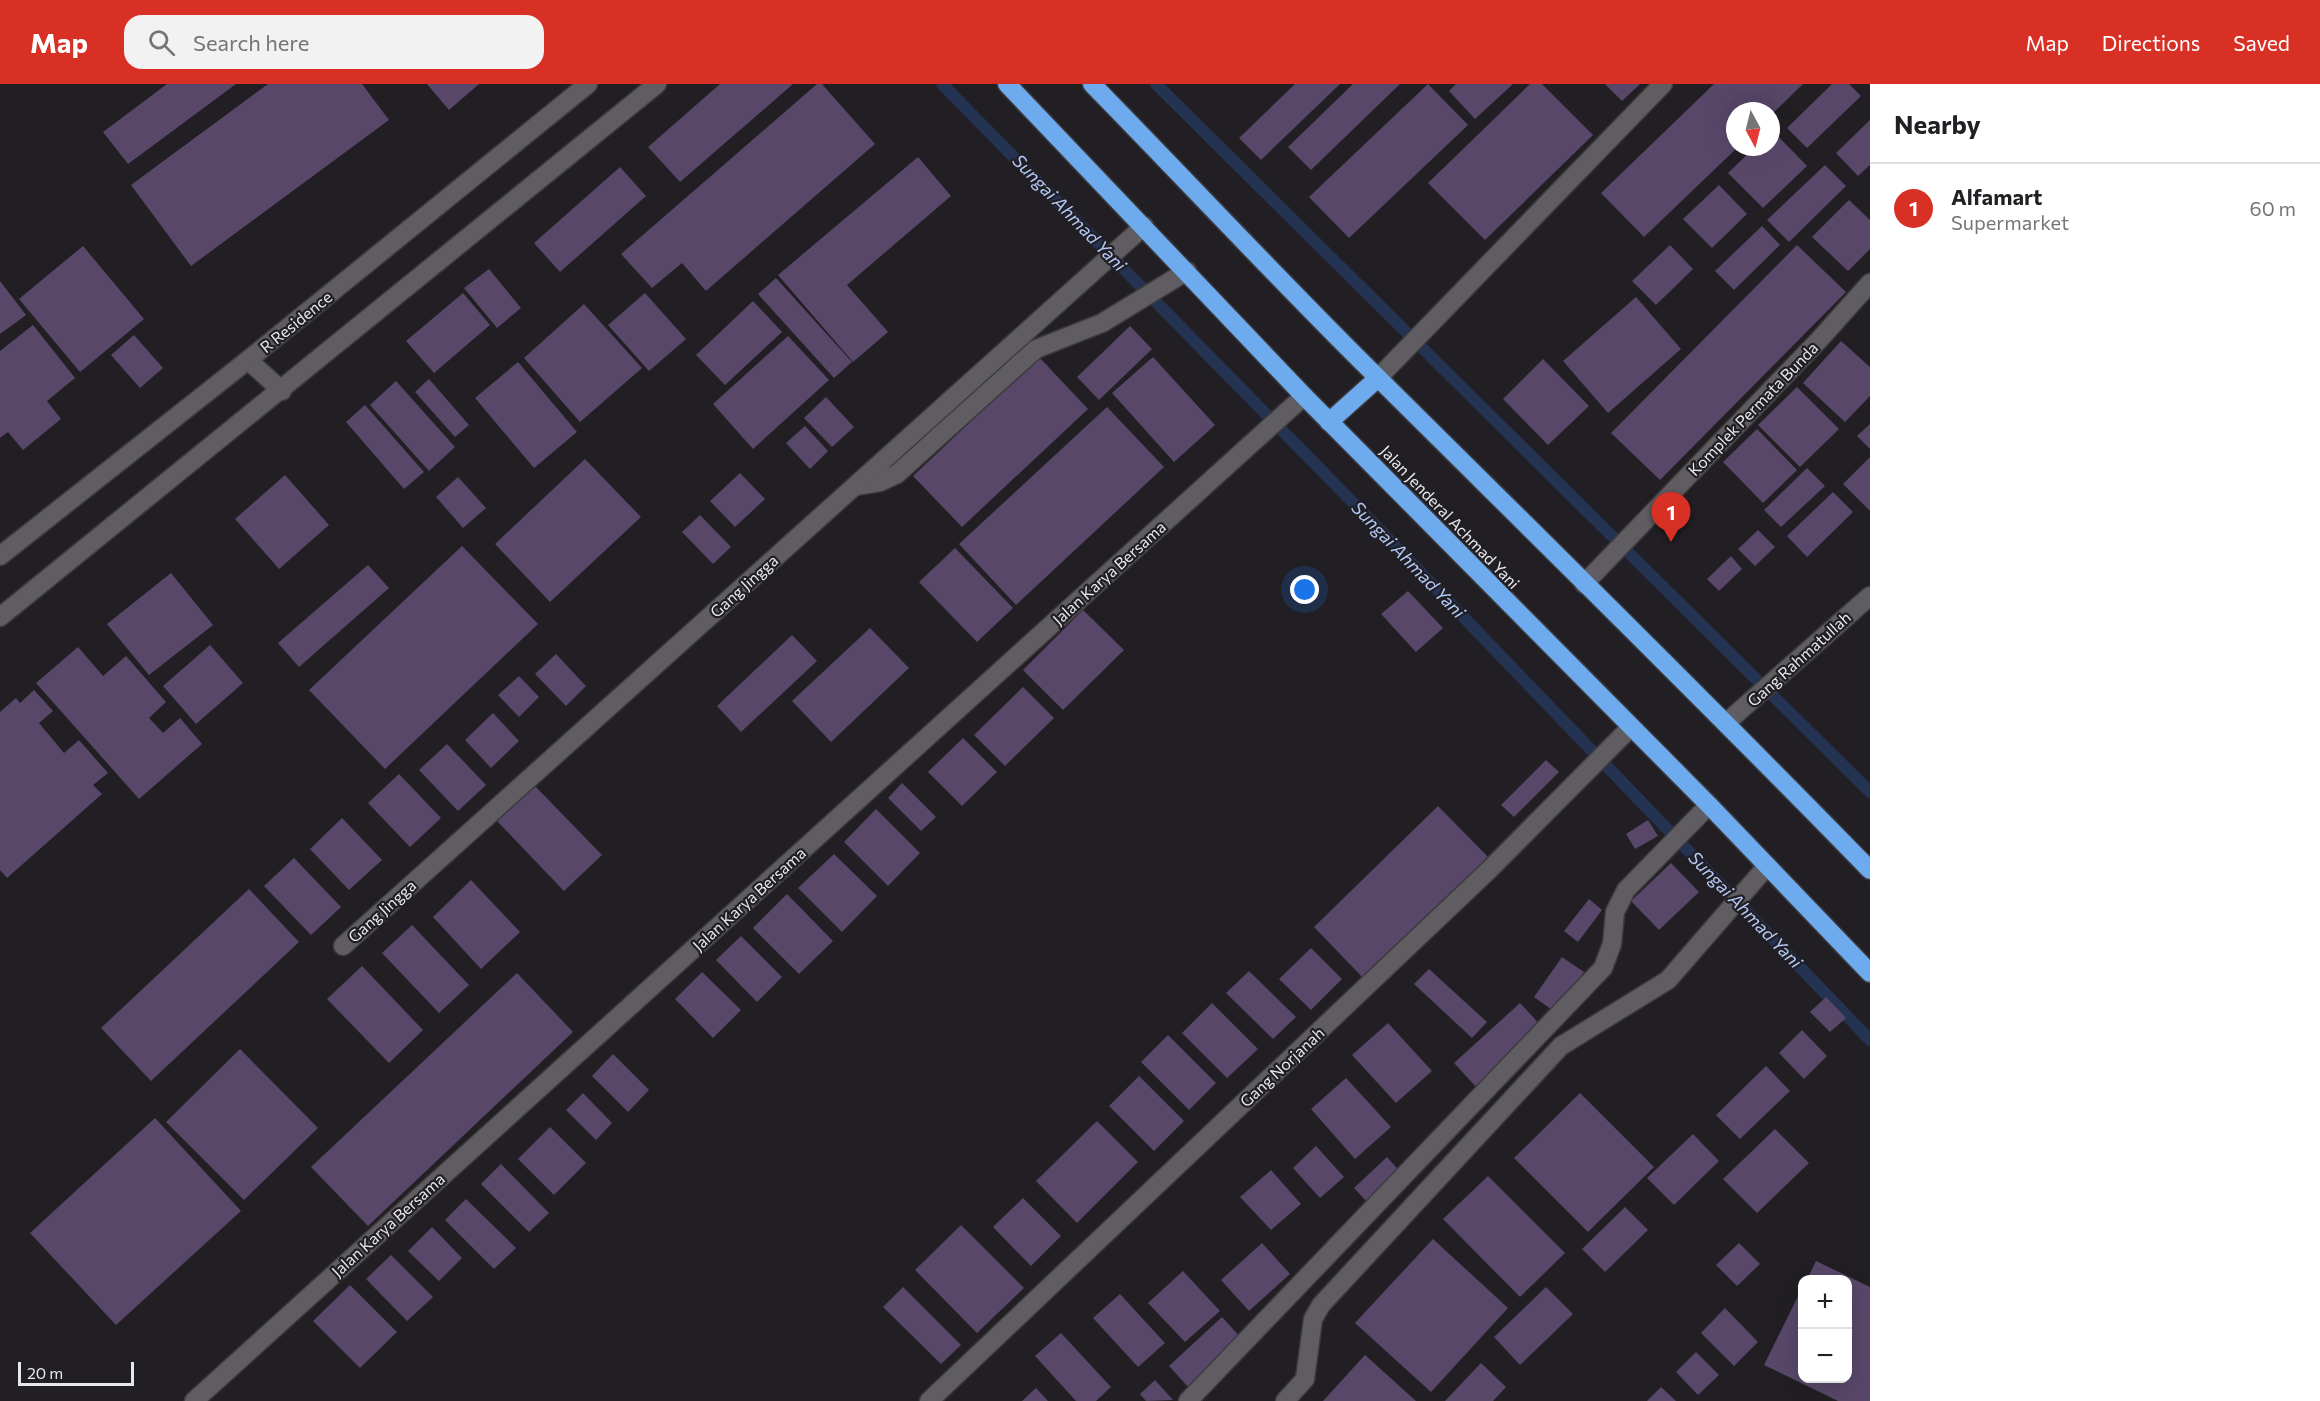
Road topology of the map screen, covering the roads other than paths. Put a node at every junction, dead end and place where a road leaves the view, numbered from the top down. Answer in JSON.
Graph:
{"nodes":[{"id":1,"x":588,"y":84,"type":"edge"},
{"id":2,"x":657,"y":84,"type":"edge"},
{"id":3,"x":1007,"y":84,"type":"edge"},
{"id":4,"x":1092,"y":84,"type":"edge"},
{"id":5,"x":1663,"y":84,"type":"edge"},
{"id":6,"x":1144,"y":226,"type":"junction"},
{"id":7,"x":1187,"y":271,"type":"junction"},
{"id":8,"x":1870,"y":283,"type":"edge"},
{"id":9,"x":248,"y":360,"type":"junction"},
{"id":10,"x":1378,"y":378,"type":"junction"},
{"id":11,"x":282,"y":391,"type":"junction"},
{"id":12,"x":1304,"y":396,"type":"junction"},
{"id":13,"x":1329,"y":422,"type":"junction"},
{"id":14,"x":856,"y":486,"type":"junction"},
{"id":15,"x":0,"y":556,"type":"edge"},
{"id":16,"x":1584,"y":584,"type":"junction"},
{"id":17,"x":1870,"y":596,"type":"edge"},
{"id":18,"x":0,"y":617,"type":"edge"},
{"id":19,"x":1727,"y":722,"type":"junction"},
{"id":20,"x":1630,"y":728,"type":"junction"},
{"id":21,"x":1709,"y":805,"type":"junction"},
{"id":22,"x":1767,"y":866,"type":"junction"},
{"id":23,"x":1870,"y":870,"type":"edge"},
{"id":24,"x":343,"y":946,"type":"dead end"},
{"id":25,"x":1870,"y":973,"type":"edge"},
{"id":26,"x":194,"y":1401,"type":"edge"},
{"id":27,"x":929,"y":1401,"type":"edge"},
{"id":28,"x":1188,"y":1401,"type":"edge"},
{"id":29,"x":1285,"y":1401,"type":"edge"}],
"edges":[{"from":1,"to":9,"type":"street","name":"R Residence"},
{"from":2,"to":11,"type":"street"},
{"from":3,"to":6,"type":"highway","name":"Jalan Jenderal Achmad Yani"},
{"from":4,"to":10,"type":"highway"},
{"from":5,"to":10,"type":"street"},
{"from":6,"to":7,"type":"highway","name":"Jalan Jenderal Achmad Yani"},
{"from":6,"to":14,"type":"street","name":"Gang Jingga"},
{"from":7,"to":12,"type":"highway","name":"Jalan Jenderal Achmad Yani"},
{"from":7,"to":14,"type":"street"},
{"from":8,"to":16,"type":"street","name":"Komplek Permata Bunda"},
{"from":9,"to":11,"type":"street"},
{"from":9,"to":15,"type":"street","name":"R Residence"},
{"from":10,"to":13,"type":"highway"},
{"from":10,"to":16,"type":"highway"},
{"from":11,"to":18,"type":"street"},
{"from":12,"to":13,"type":"highway","name":"Jalan Jenderal Achmad Yani"},
{"from":12,"to":26,"type":"street","name":"Jalan Karya Bersama"},
{"from":13,"to":20,"type":"highway","name":"Jalan Jenderal Achmad Yani"},
{"from":14,"to":24,"type":"street","name":"Gang Jingga"},
{"from":16,"to":19,"type":"highway"},
{"from":17,"to":19,"type":"street","name":"Gang Rahmatullah"},
{"from":19,"to":23,"type":"highway"},
{"from":20,"to":21,"type":"highway","name":"Jalan Jenderal Achmad Yani"},
{"from":20,"to":27,"type":"street","name":"Gang Norjanah"},
{"from":21,"to":22,"type":"highway","name":"Jalan Jenderal Achmad Yani"},
{"from":21,"to":28,"type":"street"},
{"from":22,"to":25,"type":"highway","name":"Jalan Jenderal Achmad Yani"},
{"from":22,"to":29,"type":"street"}]}
